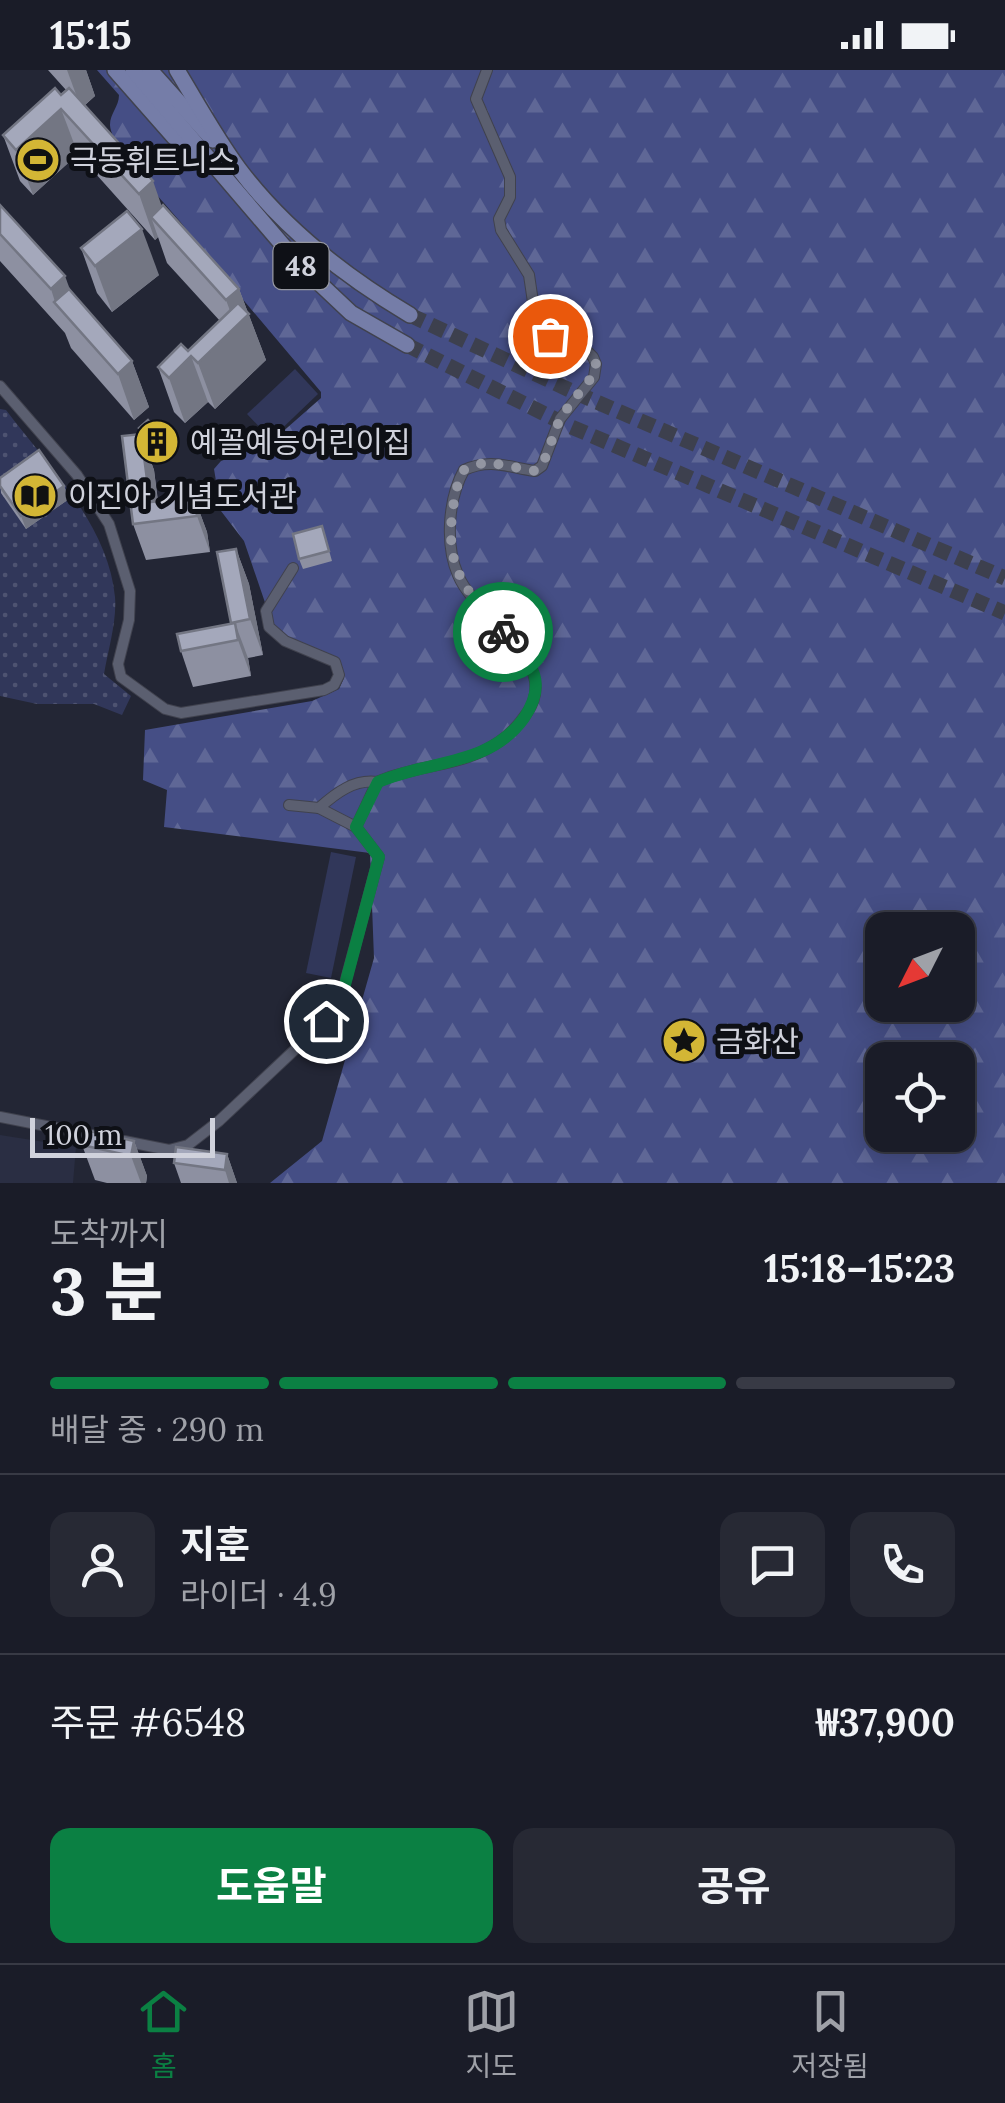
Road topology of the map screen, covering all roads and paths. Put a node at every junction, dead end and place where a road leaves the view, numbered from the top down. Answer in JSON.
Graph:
{"nodes":[{"id":1,"x":115,"y":70,"type":"edge"},
{"id":2,"x":133,"y":70,"type":"edge"},
{"id":3,"x":150,"y":70,"type":"edge"},
{"id":4,"x":176,"y":70,"type":"edge"},
{"id":5,"x":487,"y":70,"type":"edge"},
{"id":6,"x":213,"y":166,"type":"junction"},
{"id":7,"x":239,"y":169,"type":"junction"},
{"id":8,"x":410,"y":315,"type":"tunnel mouth"},
{"id":9,"x":407,"y":345,"type":"tunnel mouth"},
{"id":10,"x":0,"y":386,"type":"edge"},
{"id":11,"x":293,"y":568,"type":"dead end"},
{"id":12,"x":378,"y":782,"type":"junction"},
{"id":13,"x":290,"y":806,"type":"dead end"},
{"id":14,"x":319,"y":808,"type":"junction"},
{"id":15,"x":356,"y":827,"type":"junction"},
{"id":16,"x":0,"y":1116,"type":"edge"}],
"edges":[{"from":1,"to":6,"type":"main road"},
{"from":2,"to":6,"type":"main road","number":"48"},
{"from":3,"to":7,"type":"main road","number":"48"},
{"from":4,"to":7,"type":"main road","number":"48"},
{"from":5,"to":12,"type":"street"},
{"from":6,"to":9,"type":"main road","number":"48"},
{"from":7,"to":8,"type":"main road","number":"48"},
{"from":10,"to":11,"type":"street"},
{"from":12,"to":14,"type":"street"},
{"from":12,"to":15,"type":"street"},
{"from":13,"to":14,"type":"street"},
{"from":14,"to":15,"type":"street"},
{"from":15,"to":16,"type":"street"}]}
